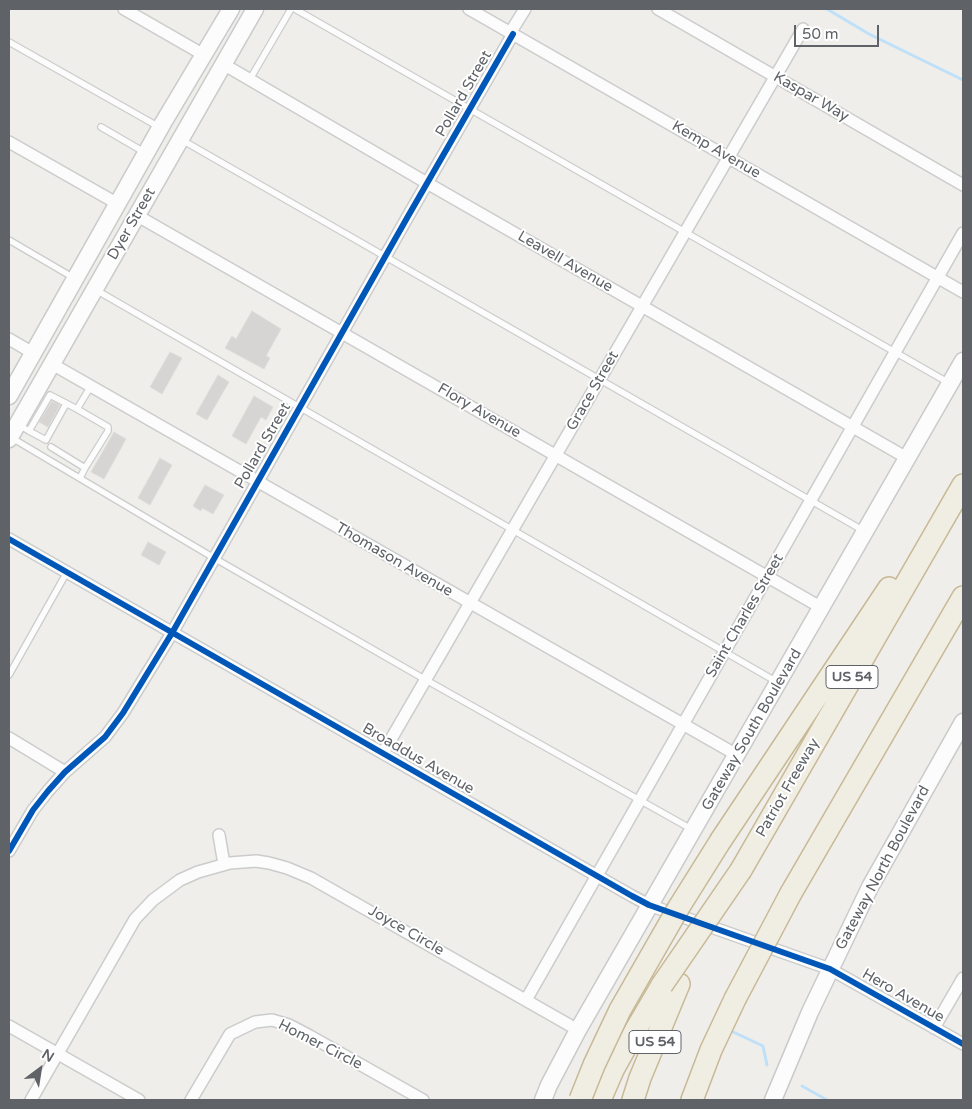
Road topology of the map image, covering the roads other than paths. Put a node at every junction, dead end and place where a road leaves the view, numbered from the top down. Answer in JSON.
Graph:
{"nodes":[{"id":1,"x":124,"y":9,"type":"edge"},
{"id":2,"x":231,"y":9,"type":"edge"},
{"id":3,"x":255,"y":9,"type":"edge"},
{"id":4,"x":291,"y":9,"type":"edge"},
{"id":5,"x":295,"y":9,"type":"edge"},
{"id":6,"x":469,"y":9,"type":"edge"},
{"id":7,"x":525,"y":9,"type":"edge"},
{"id":8,"x":658,"y":9,"type":"edge"},
{"id":9,"x":803,"y":29,"type":"dead end"},
{"id":10,"x":512,"y":33,"type":"junction"},
{"id":11,"x":9,"y":42,"type":"edge"},
{"id":12,"x":204,"y":54,"type":"junction"},
{"id":13,"x":223,"y":64,"type":"junction"},
{"id":14,"x":775,"y":77,"type":"junction"},
{"id":15,"x":250,"y":79,"type":"junction"},
{"id":16,"x":470,"y":108,"type":"junction"},
{"id":17,"x":162,"y":125,"type":"junction"},
{"id":18,"x":101,"y":127,"type":"dead end"},
{"id":19,"x":180,"y":139,"type":"junction"},
{"id":20,"x":9,"y":142,"type":"edge"},
{"id":21,"x":146,"y":153,"type":"junction"},
{"id":22,"x":728,"y":157,"type":"junction"},
{"id":23,"x":428,"y":183,"type":"junction"},
{"id":24,"x":963,"y":185,"type":"edge"},
{"id":25,"x":118,"y":204,"type":"junction"},
{"id":26,"x":136,"y":215,"type":"junction"},
{"id":27,"x":685,"y":232,"type":"junction"},
{"id":28,"x":963,"y":233,"type":"edge"},
{"id":29,"x":9,"y":240,"type":"edge"},
{"id":30,"x":385,"y":258,"type":"junction"},
{"id":31,"x":938,"y":277,"type":"junction"},
{"id":32,"x":76,"y":279,"type":"junction"},
{"id":33,"x":98,"y":283,"type":"junction"},
{"id":34,"x":963,"y":292,"type":"edge"},
{"id":35,"x":642,"y":306,"type":"junction"},
{"id":36,"x":343,"y":333,"type":"junction"},
{"id":37,"x":9,"y":339,"type":"edge"},
{"id":38,"x":895,"y":352,"type":"junction"},
{"id":39,"x":33,"y":353,"type":"junction"},
{"id":40,"x":963,"y":361,"type":"edge"},
{"id":41,"x":52,"y":364,"type":"junction"},
{"id":42,"x":599,"y":380,"type":"junction"},
{"id":43,"x":950,"y":384,"type":"junction"},
{"id":44,"x":91,"y":386,"type":"junction"},
{"id":45,"x":9,"y":396,"type":"edge"},
{"id":46,"x":38,"y":401,"type":"junction"},
{"id":47,"x":66,"y":404,"type":"junction"},
{"id":48,"x":300,"y":408,"type":"junction"},
{"id":49,"x":77,"y":410,"type":"junction"},
{"id":50,"x":852,"y":427,"type":"junction"},
{"id":51,"x":16,"y":433,"type":"edge"},
{"id":52,"x":46,"y":440,"type":"junction"},
{"id":53,"x":51,"y":447,"type":"junction"},
{"id":54,"x":556,"y":455,"type":"junction"},
{"id":55,"x":46,"y":458,"type":"junction"},
{"id":56,"x":908,"y":458,"type":"junction"},
{"id":57,"x":85,"y":468,"type":"junction"},
{"id":58,"x":963,"y":475,"type":"edge"},
{"id":59,"x":80,"y":478,"type":"junction"},
{"id":60,"x":257,"y":481,"type":"junction"},
{"id":61,"x":963,"y":484,"type":"edge"},
{"id":62,"x":810,"y":501,"type":"junction"},
{"id":63,"x":512,"y":530,"type":"junction"},
{"id":64,"x":865,"y":532,"type":"junction"},
{"id":65,"x":9,"y":539,"type":"edge"},
{"id":66,"x":214,"y":558,"type":"junction"},
{"id":67,"x":67,"y":572,"type":"junction"},
{"id":68,"x":767,"y":576,"type":"junction"},
{"id":69,"x":963,"y":597,"type":"edge"},
{"id":70,"x":470,"y":603,"type":"junction"},
{"id":71,"x":822,"y":608,"type":"junction"},
{"id":72,"x":172,"y":633,"type":"junction"},
{"id":73,"x":724,"y":652,"type":"junction"},
{"id":74,"x":9,"y":676,"type":"edge"},
{"id":75,"x":426,"y":680,"type":"junction"},
{"id":76,"x":779,"y":683,"type":"junction"},
{"id":77,"x":963,"y":722,"type":"edge"},
{"id":78,"x":683,"y":724,"type":"junction"},
{"id":79,"x":9,"y":738,"type":"edge"},
{"id":80,"x":383,"y":753,"type":"junction"},
{"id":81,"x":737,"y":756,"type":"junction"},
{"id":82,"x":65,"y":772,"type":"junction"},
{"id":83,"x":640,"y":800,"type":"junction"},
{"id":84,"x":693,"y":830,"type":"junction"},
{"id":85,"x":219,"y":835,"type":"dead end"},
{"id":86,"x":9,"y":851,"type":"edge"},
{"id":87,"x":224,"y":864,"type":"junction"},
{"id":88,"x":597,"y":876,"type":"junction"},
{"id":89,"x":649,"y":905,"type":"junction"},
{"id":90,"x":830,"y":969,"type":"junction"},
{"id":91,"x":963,"y":978,"type":"edge"},
{"id":92,"x":671,"y":984,"type":"junction"},
{"id":93,"x":526,"y":1000,"type":"junction"},
{"id":94,"x":9,"y":1026,"type":"edge"},
{"id":95,"x":934,"y":1028,"type":"junction"},
{"id":96,"x":578,"y":1030,"type":"junction"},
{"id":97,"x":963,"y":1044,"type":"edge"},
{"id":98,"x":58,"y":1054,"type":"junction"},
{"id":99,"x":31,"y":1100,"type":"edge"},
{"id":100,"x":139,"y":1100,"type":"edge"},
{"id":101,"x":191,"y":1100,"type":"edge"},
{"id":102,"x":423,"y":1100,"type":"edge"},
{"id":103,"x":543,"y":1100,"type":"edge"},
{"id":104,"x":580,"y":1100,"type":"edge"},
{"id":105,"x":600,"y":1100,"type":"edge"},
{"id":106,"x":632,"y":1100,"type":"edge"},
{"id":107,"x":692,"y":1100,"type":"edge"},
{"id":108,"x":773,"y":1100,"type":"edge"}],
"edges":[{"from":1,"to":12,"type":"street"},
{"from":2,"to":12,"type":"main road","name":"Dyer Street"},
{"from":3,"to":13,"type":"main road","name":"Dyer Street"},
{"from":4,"to":15,"type":"lane"},
{"from":5,"to":16,"type":"lane"},
{"from":6,"to":10,"type":"street","name":"Kemp Avenue"},
{"from":7,"to":10,"type":"street","name":"Pollard Street"},
{"from":8,"to":14,"type":"street","name":"Kaspar Way"},
{"from":9,"to":14,"type":"street","name":"Grace Street"},
{"from":10,"to":16,"type":"street","name":"Pollard Street"},
{"from":10,"to":22,"type":"street","name":"Kemp Avenue"},
{"from":11,"to":17,"type":"lane"},
{"from":12,"to":17,"type":"main road","name":"Dyer Street"},
{"from":13,"to":15,"type":"street","name":"Leavell Avenue"},
{"from":13,"to":19,"type":"main road","name":"Dyer Street"},
{"from":14,"to":22,"type":"street","name":"Grace Street"},
{"from":14,"to":24,"type":"street","name":"Kaspar Way"},
{"from":15,"to":23,"type":"street","name":"Leavell Avenue"},
{"from":16,"to":23,"type":"street","name":"Pollard Street"},
{"from":16,"to":27,"type":"lane"},
{"from":17,"to":21,"type":"main road","name":"Dyer Street"},
{"from":17,"to":26,"type":"main road"},
{"from":18,"to":21,"type":"lane"},
{"from":19,"to":26,"type":"main road","name":"Dyer Street"},
{"from":19,"to":30,"type":"lane"},
{"from":20,"to":25,"type":"street"},
{"from":21,"to":25,"type":"main road","name":"Dyer Street"},
{"from":22,"to":27,"type":"street","name":"Grace Street"},
{"from":22,"to":31,"type":"street","name":"Kemp Avenue"},
{"from":23,"to":30,"type":"street","name":"Pollard Street"},
{"from":23,"to":35,"type":"street","name":"Leavell Avenue"},
{"from":25,"to":32,"type":"main road","name":"Dyer Street"},
{"from":25,"to":33,"type":"main road"},
{"from":26,"to":33,"type":"main road","name":"Dyer Street"},
{"from":26,"to":36,"type":"street","name":"Flory Avenue"},
{"from":27,"to":35,"type":"street","name":"Grace Street"},
{"from":27,"to":38,"type":"lane"},
{"from":28,"to":31,"type":"street","name":"Saint Charles Street"},
{"from":29,"to":32,"type":"lane"},
{"from":30,"to":36,"type":"street","name":"Pollard Street"},
{"from":30,"to":42,"type":"lane"},
{"from":31,"to":34,"type":"street","name":"Kemp Avenue"},
{"from":31,"to":38,"type":"street","name":"Saint Charles Street"},
{"from":32,"to":39,"type":"main road","name":"Dyer Street"},
{"from":33,"to":41,"type":"main road","name":"Dyer Street"},
{"from":33,"to":48,"type":"lane"},
{"from":35,"to":42,"type":"street","name":"Grace Street"},
{"from":35,"to":50,"type":"street","name":"Leavell Avenue"},
{"from":36,"to":48,"type":"street","name":"Pollard Street"},
{"from":36,"to":54,"type":"street","name":"Flory Avenue"},
{"from":37,"to":39,"type":"street"},
{"from":38,"to":43,"type":"lane"},
{"from":38,"to":50,"type":"street","name":"Saint Charles Street"},
{"from":39,"to":45,"type":"main road","name":"Dyer Street"},
{"from":40,"to":43,"type":"main road","name":"Gateway South Boulevard"},
{"from":41,"to":44,"type":"street","name":"Thomason Avenue"},
{"from":41,"to":46,"type":"main road","name":"Dyer Street"},
{"from":42,"to":54,"type":"street","name":"Grace Street"},
{"from":42,"to":62,"type":"lane"},
{"from":43,"to":56,"type":"main road","name":"Gateway South Boulevard"},
{"from":44,"to":49,"type":"lane"},
{"from":44,"to":60,"type":"street","name":"Thomason Avenue"},
{"from":46,"to":47,"type":"lane"},
{"from":46,"to":51,"type":"main road","name":"Dyer Street"},
{"from":47,"to":49,"type":"lane"},
{"from":47,"to":52,"type":"lane"},
{"from":48,"to":60,"type":"street","name":"Pollard Street"},
{"from":48,"to":63,"type":"lane"},
{"from":49,"to":57,"type":"lane"},
{"from":50,"to":56,"type":"street","name":"Leavell Avenue"},
{"from":50,"to":62,"type":"street","name":"Saint Charles Street"},
{"from":51,"to":52,"type":"lane"},
{"from":51,"to":55,"type":"lane"},
{"from":52,"to":53,"type":"lane"},
{"from":53,"to":55,"type":"lane"},
{"from":53,"to":57,"type":"lane"},
{"from":54,"to":63,"type":"street","name":"Grace Street"},
{"from":54,"to":68,"type":"street","name":"Flory Avenue"},
{"from":55,"to":59,"type":"lane"},
{"from":56,"to":64,"type":"main road","name":"Gateway South Boulevard"},
{"from":57,"to":59,"type":"lane"},
{"from":58,"to":104,"type":"highway","bridge":true},
{"from":59,"to":66,"type":"lane"},
{"from":60,"to":66,"type":"street","name":"Pollard Street"},
{"from":60,"to":70,"type":"street","name":"Thomason Avenue"},
{"from":61,"to":92,"type":"highway","name":"Patriot Freeway","number":"US 54","bridge":true},
{"from":62,"to":64,"type":"lane"},
{"from":62,"to":68,"type":"street","name":"Saint Charles Street"},
{"from":63,"to":70,"type":"street","name":"Grace Street"},
{"from":63,"to":73,"type":"lane"},
{"from":64,"to":71,"type":"main road","name":"Gateway South Boulevard"},
{"from":65,"to":67,"type":"street","name":"Broaddus Avenue"},
{"from":66,"to":72,"type":"street","name":"Pollard Street"},
{"from":66,"to":75,"type":"lane"},
{"from":67,"to":72,"type":"street","name":"Broaddus Avenue"},
{"from":67,"to":74,"type":"lane"},
{"from":68,"to":71,"type":"street","name":"Flory Avenue"},
{"from":68,"to":73,"type":"street","name":"Saint Charles Street"},
{"from":69,"to":107,"type":"highway","bridge":true},
{"from":70,"to":75,"type":"street","name":"Grace Street"},
{"from":70,"to":78,"type":"street","name":"Thomason Avenue"},
{"from":71,"to":76,"type":"main road","name":"Gateway South Boulevard"},
{"from":72,"to":80,"type":"street","name":"Broaddus Avenue"},
{"from":72,"to":82,"type":"street","name":"Pollard Street"},
{"from":73,"to":76,"type":"lane"},
{"from":73,"to":78,"type":"street","name":"Saint Charles Street"},
{"from":75,"to":80,"type":"street","name":"Grace Street"},
{"from":75,"to":83,"type":"lane"},
{"from":76,"to":81,"type":"main road","name":"Gateway South Boulevard"},
{"from":77,"to":90,"type":"main road","name":"Gateway North Boulevard"},
{"from":78,"to":81,"type":"street","name":"Thomason Avenue"},
{"from":78,"to":83,"type":"street","name":"Saint Charles Street"},
{"from":79,"to":82,"type":"street"},
{"from":80,"to":88,"type":"street","name":"Broaddus Avenue"},
{"from":81,"to":84,"type":"main road","name":"Gateway South Boulevard"},
{"from":82,"to":86,"type":"street","name":"Pollard Street"},
{"from":83,"to":84,"type":"lane"},
{"from":83,"to":88,"type":"street","name":"Saint Charles Street"},
{"from":84,"to":89,"type":"main road","name":"Gateway South Boulevard"},
{"from":85,"to":87,"type":"street"},
{"from":87,"to":93,"type":"street","name":"Joyce Circle"},
{"from":87,"to":98,"type":"street","name":"Joyce Circle"},
{"from":88,"to":89,"type":"street","name":"Broaddus Avenue"},
{"from":88,"to":93,"type":"street","name":"Saint Charles Street"},
{"from":89,"to":90,"type":"street","name":"Broaddus Avenue"},
{"from":89,"to":96,"type":"main road","name":"Gateway South Boulevard"},
{"from":90,"to":95,"type":"street","name":"Hero Avenue"},
{"from":90,"to":108,"type":"main road","name":"Gateway North Boulevard"},
{"from":91,"to":95,"type":"street"},
{"from":92,"to":105,"type":"highway"},
{"from":92,"to":106,"type":"highway","number":"US 54"},
{"from":93,"to":96,"type":"street","name":"Joyce Circle"},
{"from":94,"to":98,"type":"street"},
{"from":95,"to":97,"type":"street","name":"Hero Avenue"},
{"from":96,"to":103,"type":"main road","name":"Gateway South Boulevard"},
{"from":98,"to":99,"type":"street","name":"Joyce Circle"},
{"from":98,"to":100,"type":"street"},
{"from":101,"to":102,"type":"street","name":"Homer Circle"}]}
